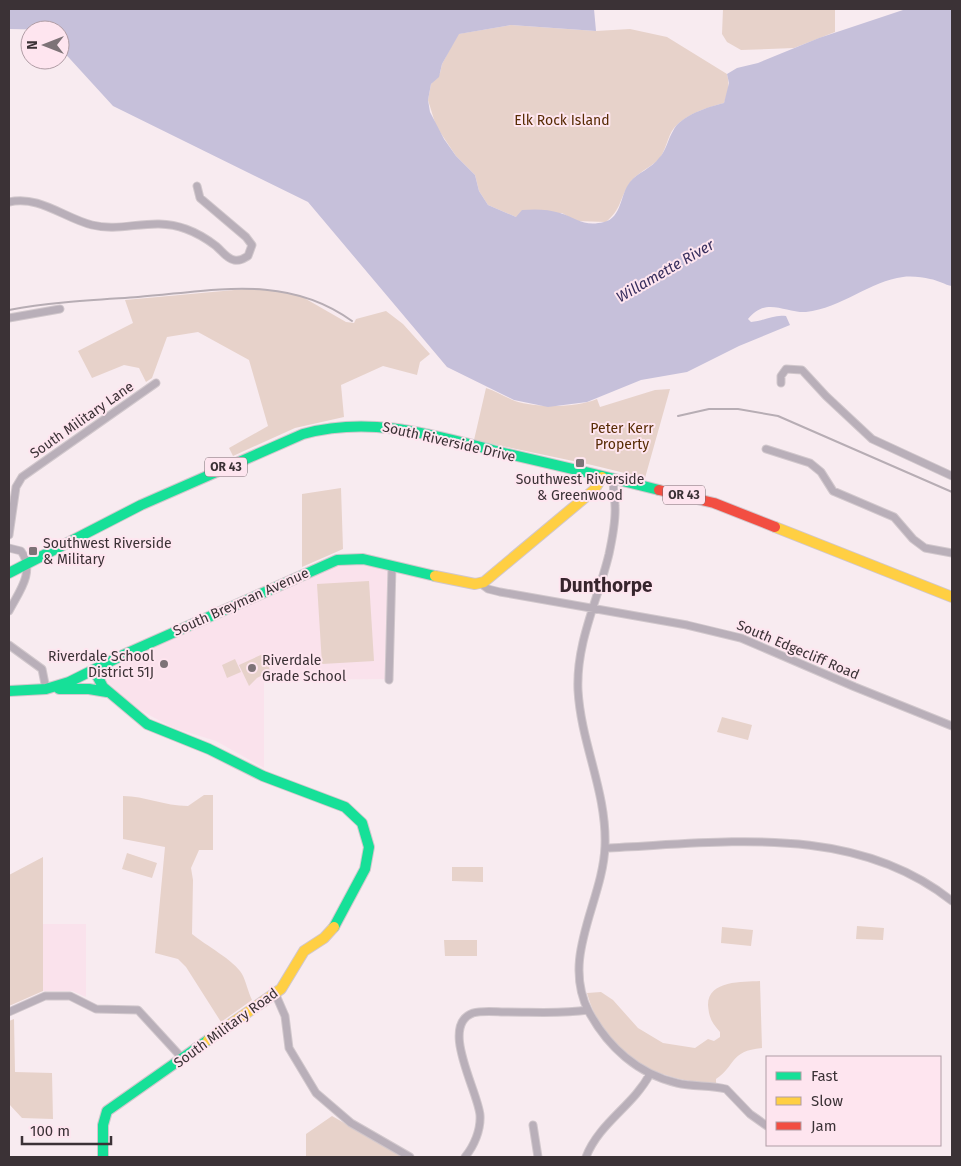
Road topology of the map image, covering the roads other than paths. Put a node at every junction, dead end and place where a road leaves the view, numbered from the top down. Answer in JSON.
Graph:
{"nodes":[{"id":1,"x":197,"y":186,"type":"dead end"},
{"id":2,"x":9,"y":202,"type":"edge"},
{"id":3,"x":60,"y":309,"type":"dead end"},
{"id":4,"x":9,"y":318,"type":"edge"},
{"id":5,"x":156,"y":383,"type":"dead end"},
{"id":6,"x":781,"y":383,"type":"dead end"},
{"id":7,"x":766,"y":449,"type":"dead end"},
{"id":8,"x":952,"y":476,"type":"edge"},
{"id":9,"x":602,"y":477,"type":"junction"},
{"id":10,"x":614,"y":479,"type":"junction"},
{"id":11,"x":9,"y":535,"type":"edge"},
{"id":12,"x":9,"y":548,"type":"edge"},
{"id":13,"x":952,"y":553,"type":"edge"},
{"id":14,"x":26,"y":564,"type":"junction"},
{"id":15,"x":392,"y":566,"type":"junction"},
{"id":16,"x":9,"y":573,"type":"edge"},
{"id":17,"x":480,"y":583,"type":"junction"},
{"id":18,"x":952,"y":597,"type":"edge"},
{"id":19,"x":592,"y":609,"type":"junction"},
{"id":20,"x":9,"y":611,"type":"edge"},
{"id":21,"x":9,"y":645,"type":"edge"},
{"id":22,"x":94,"y":670,"type":"junction"},
{"id":23,"x":388,"y":680,"type":"dead end"},
{"id":24,"x":46,"y":689,"type":"junction"},
{"id":25,"x":9,"y":691,"type":"edge"},
{"id":26,"x":109,"y":693,"type":"junction"},
{"id":27,"x":952,"y":726,"type":"edge"},
{"id":28,"x":605,"y":848,"type":"junction"},
{"id":29,"x":952,"y":901,"type":"edge"},
{"id":30,"x":275,"y":993,"type":"junction"},
{"id":31,"x":588,"y":1010,"type":"junction"},
{"id":32,"x":9,"y":1012,"type":"edge"},
{"id":33,"x":183,"y":1059,"type":"junction"},
{"id":34,"x":650,"y":1074,"type":"junction"},
{"id":35,"x":533,"y":1125,"type":"dead end"},
{"id":36,"x":766,"y":1125,"type":"edge"},
{"id":37,"x":103,"y":1157,"type":"edge"},
{"id":38,"x":410,"y":1157,"type":"edge"},
{"id":39,"x":465,"y":1157,"type":"edge"},
{"id":40,"x":538,"y":1157,"type":"edge"},
{"id":41,"x":586,"y":1157,"type":"edge"}],
"edges":[{"from":1,"to":2,"type":"street"},
{"from":3,"to":4,"type":"street"},
{"from":5,"to":11,"type":"street","name":"South Military Lane"},
{"from":6,"to":8,"type":"street"},
{"from":7,"to":13,"type":"street"},
{"from":9,"to":10,"type":"street","name":"South Riverside Drive","number":"OR 43"},
{"from":9,"to":14,"type":"street","name":"South Riverside Drive","number":"OR 43"},
{"from":9,"to":17,"type":"street"},
{"from":10,"to":18,"type":"street","name":"South Riverside Drive","number":"OR 43"},
{"from":10,"to":19,"type":"street"},
{"from":12,"to":14,"type":"street"},
{"from":14,"to":16,"type":"street","name":"South Riverside Drive","number":"OR 43"},
{"from":14,"to":20,"type":"street"},
{"from":15,"to":17,"type":"street","name":"South Breyman Avenue"},
{"from":15,"to":22,"type":"street","name":"South Breyman Avenue"},
{"from":15,"to":23,"type":"street"},
{"from":17,"to":19,"type":"street","name":"South Edgecliff Road"},
{"from":19,"to":27,"type":"street","name":"South Edgecliff Road"},
{"from":19,"to":28,"type":"street"},
{"from":21,"to":24,"type":"street"},
{"from":22,"to":24,"type":"street","name":"South Breyman Avenue"},
{"from":22,"to":26,"type":"street","name":"South Military Road"},
{"from":24,"to":25,"type":"street","name":"South Breyman Avenue"},
{"from":24,"to":26,"type":"street","name":"South Military Road"},
{"from":26,"to":30,"type":"street","name":"South Military Road"},
{"from":28,"to":29,"type":"street"},
{"from":28,"to":31,"type":"street"},
{"from":30,"to":33,"type":"street","name":"South Military Road"},
{"from":30,"to":38,"type":"street"},
{"from":31,"to":34,"type":"street"},
{"from":31,"to":39,"type":"street"},
{"from":32,"to":33,"type":"street"},
{"from":33,"to":37,"type":"street","name":"South Military Road"},
{"from":34,"to":36,"type":"street"},
{"from":34,"to":41,"type":"street"},
{"from":35,"to":40,"type":"street"}]}
